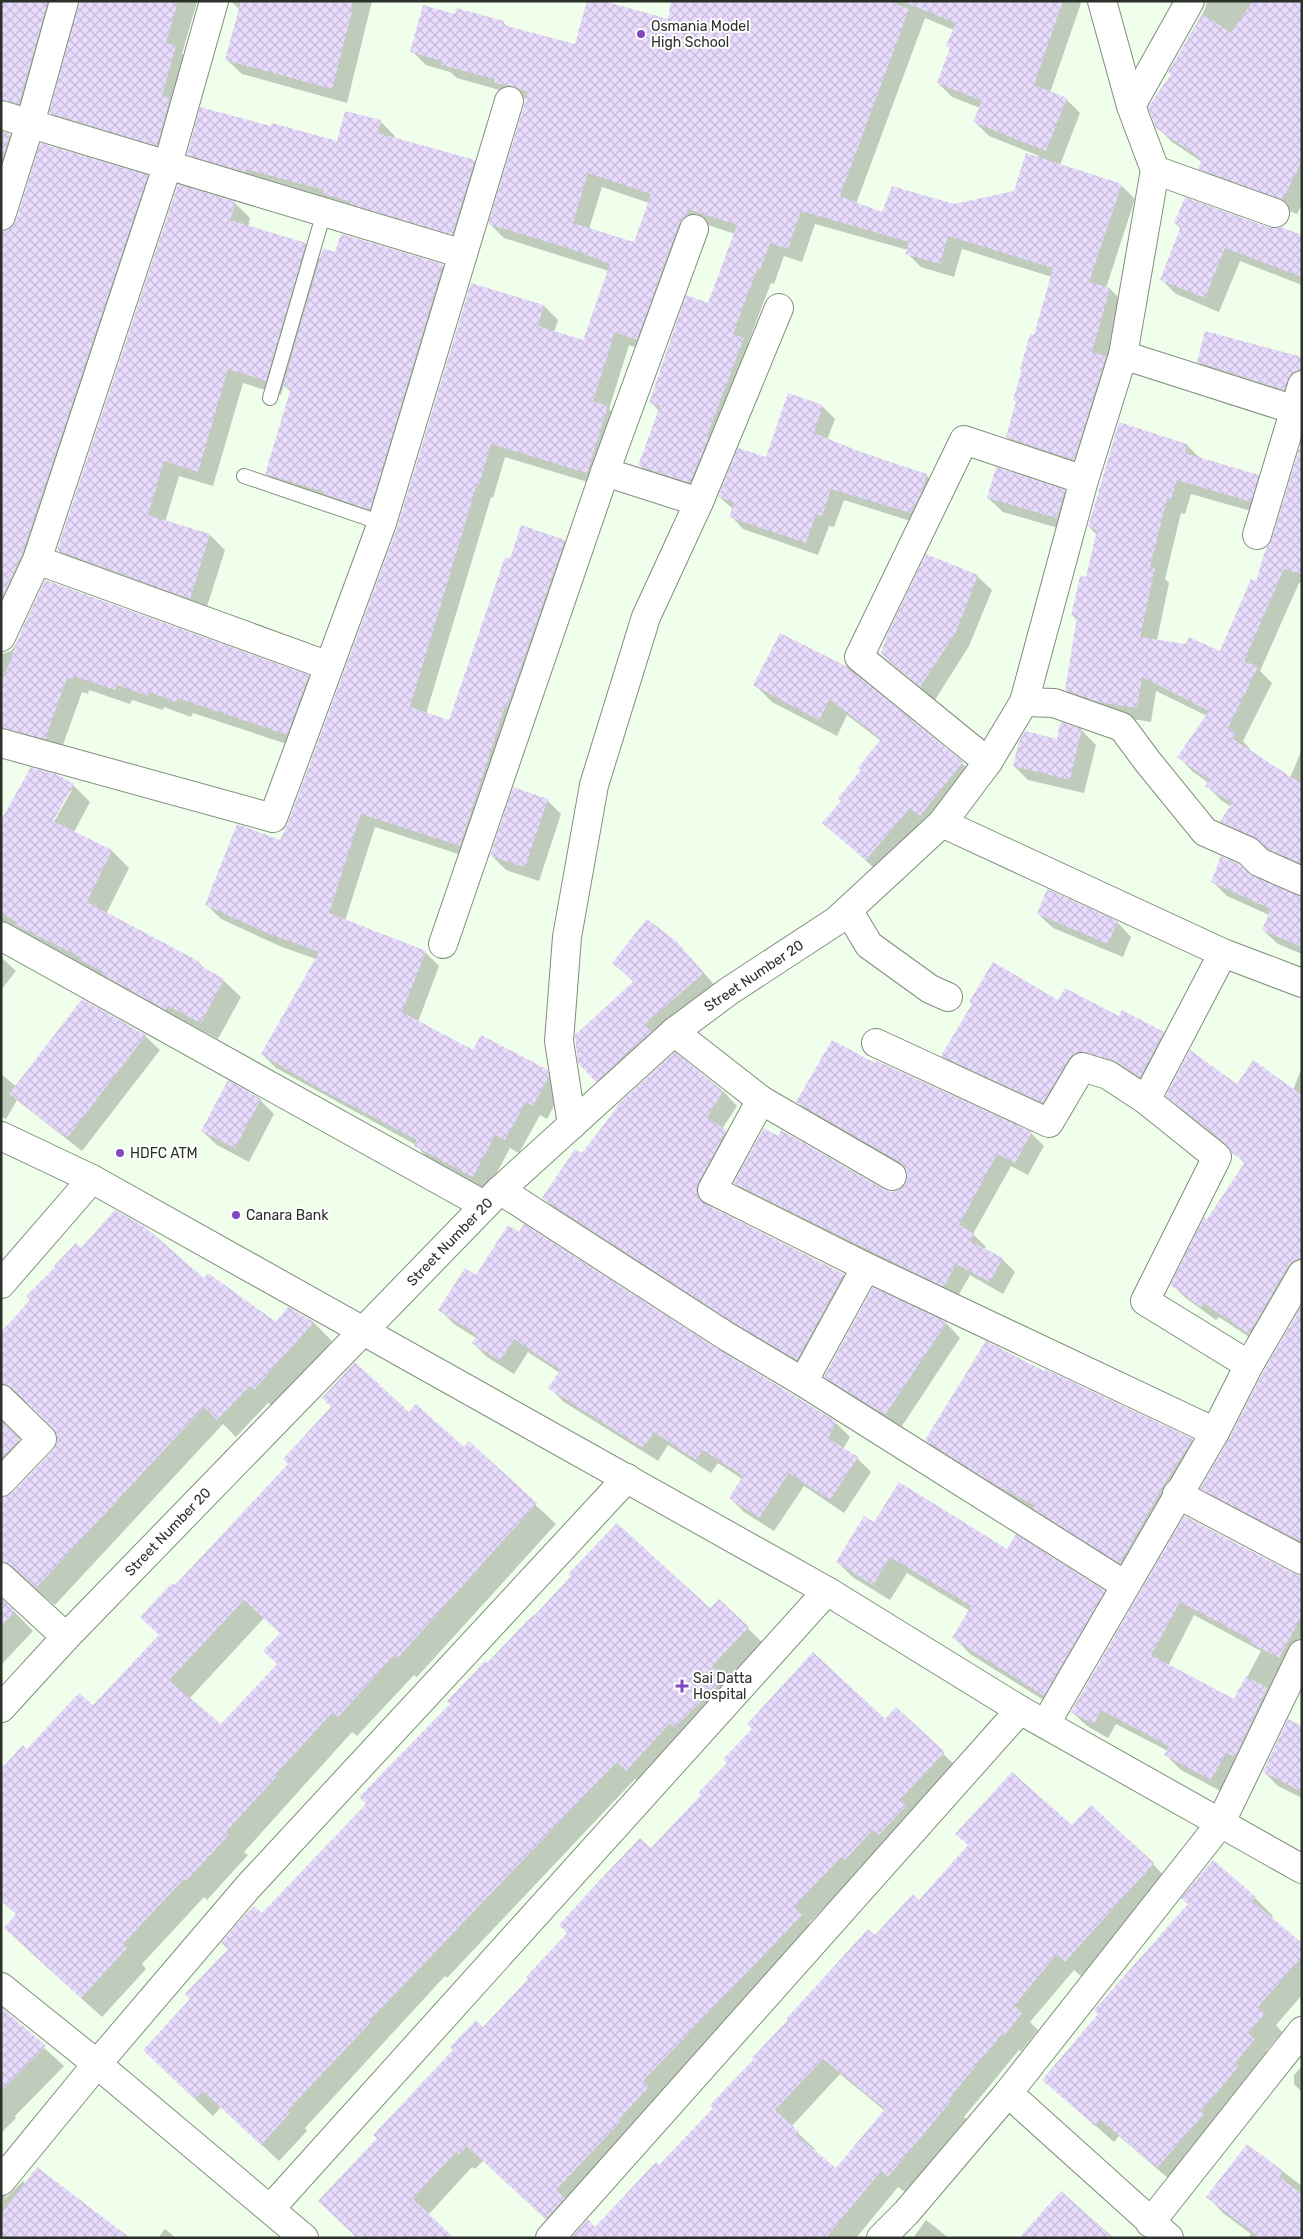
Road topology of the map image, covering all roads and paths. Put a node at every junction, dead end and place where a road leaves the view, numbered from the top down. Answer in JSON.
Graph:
{"nodes":[{"id":1,"x":64,"y":1,"type":"edge"},
{"id":2,"x":214,"y":1,"type":"edge"},
{"id":3,"x":1102,"y":1,"type":"edge"},
{"id":4,"x":1190,"y":1,"type":"edge"},
{"id":5,"x":509,"y":101,"type":"dead end"},
{"id":6,"x":1131,"y":106,"type":"junction"},
{"id":7,"x":1,"y":115,"type":"edge"},
{"id":8,"x":30,"y":124,"type":"junction"},
{"id":9,"x":168,"y":164,"type":"junction"},
{"id":10,"x":1155,"y":170,"type":"junction"},
{"id":11,"x":324,"y":212,"type":"junction"},
{"id":12,"x":1275,"y":214,"type":"dead end"},
{"id":13,"x":1,"y":216,"type":"edge"},
{"id":14,"x":694,"y":229,"type":"dead end"},
{"id":15,"x":462,"y":254,"type":"junction"},
{"id":16,"x":780,"y":308,"type":"dead end"},
{"id":17,"x":1123,"y":355,"type":"junction"},
{"id":18,"x":1298,"y":397,"type":"edge"},
{"id":19,"x":270,"y":398,"type":"dead end"},
{"id":20,"x":605,"y":472,"type":"junction"},
{"id":21,"x":244,"y":476,"type":"dead end"},
{"id":22,"x":1084,"y":480,"type":"junction"},
{"id":23,"x":699,"y":502,"type":"junction"},
{"id":24,"x":382,"y":523,"type":"junction"},
{"id":25,"x":1257,"y":535,"type":"dead end"},
{"id":26,"x":37,"y":560,"type":"junction"},
{"id":27,"x":1,"y":637,"type":"edge"},
{"id":28,"x":329,"y":666,"type":"junction"},
{"id":29,"x":1024,"y":702,"type":"junction"},
{"id":30,"x":1,"y":743,"type":"edge"},
{"id":31,"x":988,"y":762,"type":"junction"},
{"id":32,"x":942,"y":823,"type":"junction"},
{"id":33,"x":1302,"y":881,"type":"edge"},
{"id":34,"x":848,"y":910,"type":"junction"},
{"id":35,"x":1,"y":936,"type":"edge"},
{"id":36,"x":443,"y":944,"type":"dead end"},
{"id":37,"x":1223,"y":953,"type":"junction"},
{"id":38,"x":1302,"y":983,"type":"edge"},
{"id":39,"x":948,"y":998,"type":"dead end"},
{"id":40,"x":674,"y":1032,"type":"junction"},
{"id":41,"x":876,"y":1043,"type":"dead end"},
{"id":42,"x":761,"y":1100,"type":"junction"},
{"id":43,"x":1146,"y":1100,"type":"junction"},
{"id":44,"x":572,"y":1125,"type":"junction"},
{"id":45,"x":1,"y":1136,"type":"edge"},
{"id":46,"x":892,"y":1176,"type":"dead end"},
{"id":47,"x":92,"y":1179,"type":"junction"},
{"id":48,"x":492,"y":1197,"type":"junction"},
{"id":49,"x":866,"y":1267,"type":"junction"},
{"id":50,"x":1302,"y":1274,"type":"edge"},
{"id":51,"x":1,"y":1284,"type":"edge"},
{"id":52,"x":365,"y":1330,"type":"junction"},
{"id":53,"x":1249,"y":1365,"type":"junction"},
{"id":54,"x":803,"y":1382,"type":"junction"},
{"id":55,"x":1,"y":1399,"type":"edge"},
{"id":56,"x":1214,"y":1432,"type":"junction"},
{"id":57,"x":627,"y":1478,"type":"junction"},
{"id":58,"x":1,"y":1482,"type":"edge"},
{"id":59,"x":1177,"y":1494,"type":"junction"},
{"id":60,"x":1302,"y":1560,"type":"edge"},
{"id":61,"x":1,"y":1577,"type":"edge"},
{"id":62,"x":1125,"y":1585,"type":"junction"},
{"id":63,"x":828,"y":1591,"type":"junction"},
{"id":64,"x":66,"y":1637,"type":"junction"},
{"id":65,"x":1302,"y":1654,"type":"edge"},
{"id":66,"x":1,"y":1708,"type":"edge"},
{"id":67,"x":1020,"y":1710,"type":"junction"},
{"id":68,"x":1046,"y":1723,"type":"junction"},
{"id":69,"x":1220,"y":1824,"type":"junction"},
{"id":70,"x":1302,"y":1869,"type":"edge"},
{"id":71,"x":1,"y":1987,"type":"edge"},
{"id":72,"x":1302,"y":2031,"type":"edge"},
{"id":73,"x":97,"y":2064,"type":"junction"},
{"id":74,"x":1008,"y":2094,"type":"junction"},
{"id":75,"x":1,"y":2182,"type":"edge"},
{"id":76,"x":270,"y":2209,"type":"junction"},
{"id":77,"x":1159,"y":2230,"type":"edge"},
{"id":78,"x":304,"y":2238,"type":"edge"},
{"id":79,"x":550,"y":2238,"type":"edge"},
{"id":80,"x":881,"y":2238,"type":"edge"}],
"edges":[{"from":1,"to":8,"type":"street"},
{"from":2,"to":9,"type":"street"},
{"from":3,"to":6,"type":"street"},
{"from":4,"to":6,"type":"street"},
{"from":5,"to":15,"type":"street"},
{"from":6,"to":10,"type":"street"},
{"from":7,"to":8,"type":"street"},
{"from":8,"to":9,"type":"street"},
{"from":8,"to":13,"type":"street"},
{"from":9,"to":11,"type":"street"},
{"from":9,"to":26,"type":"street"},
{"from":10,"to":12,"type":"street"},
{"from":10,"to":17,"type":"street","name":"Street Number 20"},
{"from":11,"to":15,"type":"street"},
{"from":11,"to":19,"type":"lane"},
{"from":14,"to":20,"type":"street"},
{"from":15,"to":24,"type":"street"},
{"from":16,"to":23,"type":"street"},
{"from":17,"to":18,"type":"street"},
{"from":17,"to":22,"type":"street","name":"Street Number 20"},
{"from":18,"to":25,"type":"street"},
{"from":20,"to":23,"type":"street"},
{"from":20,"to":36,"type":"street"},
{"from":21,"to":24,"type":"lane"},
{"from":22,"to":29,"type":"street","name":"Street Number 20"},
{"from":22,"to":31,"type":"street"},
{"from":23,"to":44,"type":"street"},
{"from":24,"to":28,"type":"street"},
{"from":26,"to":27,"type":"street"},
{"from":26,"to":28,"type":"street"},
{"from":28,"to":30,"type":"street"},
{"from":29,"to":31,"type":"street","name":"Street Number 20"},
{"from":29,"to":33,"type":"street"},
{"from":31,"to":32,"type":"street","name":"Street Number 20"},
{"from":32,"to":34,"type":"street","name":"Street Number 20"},
{"from":32,"to":37,"type":"street"},
{"from":34,"to":39,"type":"street"},
{"from":34,"to":40,"type":"street","name":"Street Number 20"},
{"from":35,"to":48,"type":"street"},
{"from":37,"to":38,"type":"street"},
{"from":37,"to":43,"type":"street"},
{"from":40,"to":42,"type":"street"},
{"from":40,"to":44,"type":"street","name":"Street Number 20"},
{"from":41,"to":43,"type":"street"},
{"from":42,"to":46,"type":"street"},
{"from":42,"to":49,"type":"street"},
{"from":43,"to":53,"type":"street"},
{"from":44,"to":48,"type":"street","name":"Street Number 20"},
{"from":45,"to":47,"type":"street"},
{"from":47,"to":51,"type":"street"},
{"from":47,"to":52,"type":"street"},
{"from":48,"to":52,"type":"street","name":"Street Number 20"},
{"from":48,"to":54,"type":"street"},
{"from":49,"to":54,"type":"street"},
{"from":49,"to":56,"type":"street"},
{"from":50,"to":53,"type":"street"},
{"from":52,"to":57,"type":"street"},
{"from":52,"to":64,"type":"street","name":"Street Number 20"},
{"from":53,"to":56,"type":"street"},
{"from":54,"to":62,"type":"street"},
{"from":55,"to":58,"type":"street"},
{"from":56,"to":59,"type":"street"},
{"from":57,"to":63,"type":"street"},
{"from":57,"to":73,"type":"street"},
{"from":59,"to":60,"type":"street"},
{"from":59,"to":62,"type":"street"},
{"from":61,"to":64,"type":"street"},
{"from":62,"to":68,"type":"street"},
{"from":63,"to":67,"type":"street"},
{"from":63,"to":76,"type":"street"},
{"from":64,"to":66,"type":"street","name":"Street Number 20"},
{"from":65,"to":69,"type":"street"},
{"from":67,"to":68,"type":"street"},
{"from":67,"to":79,"type":"street"},
{"from":68,"to":69,"type":"street"},
{"from":69,"to":70,"type":"street"},
{"from":69,"to":74,"type":"street"},
{"from":71,"to":73,"type":"street"},
{"from":72,"to":77,"type":"street"},
{"from":73,"to":75,"type":"street"},
{"from":73,"to":76,"type":"street"},
{"from":74,"to":77,"type":"street"},
{"from":74,"to":80,"type":"street"},
{"from":76,"to":78,"type":"street"}]}
